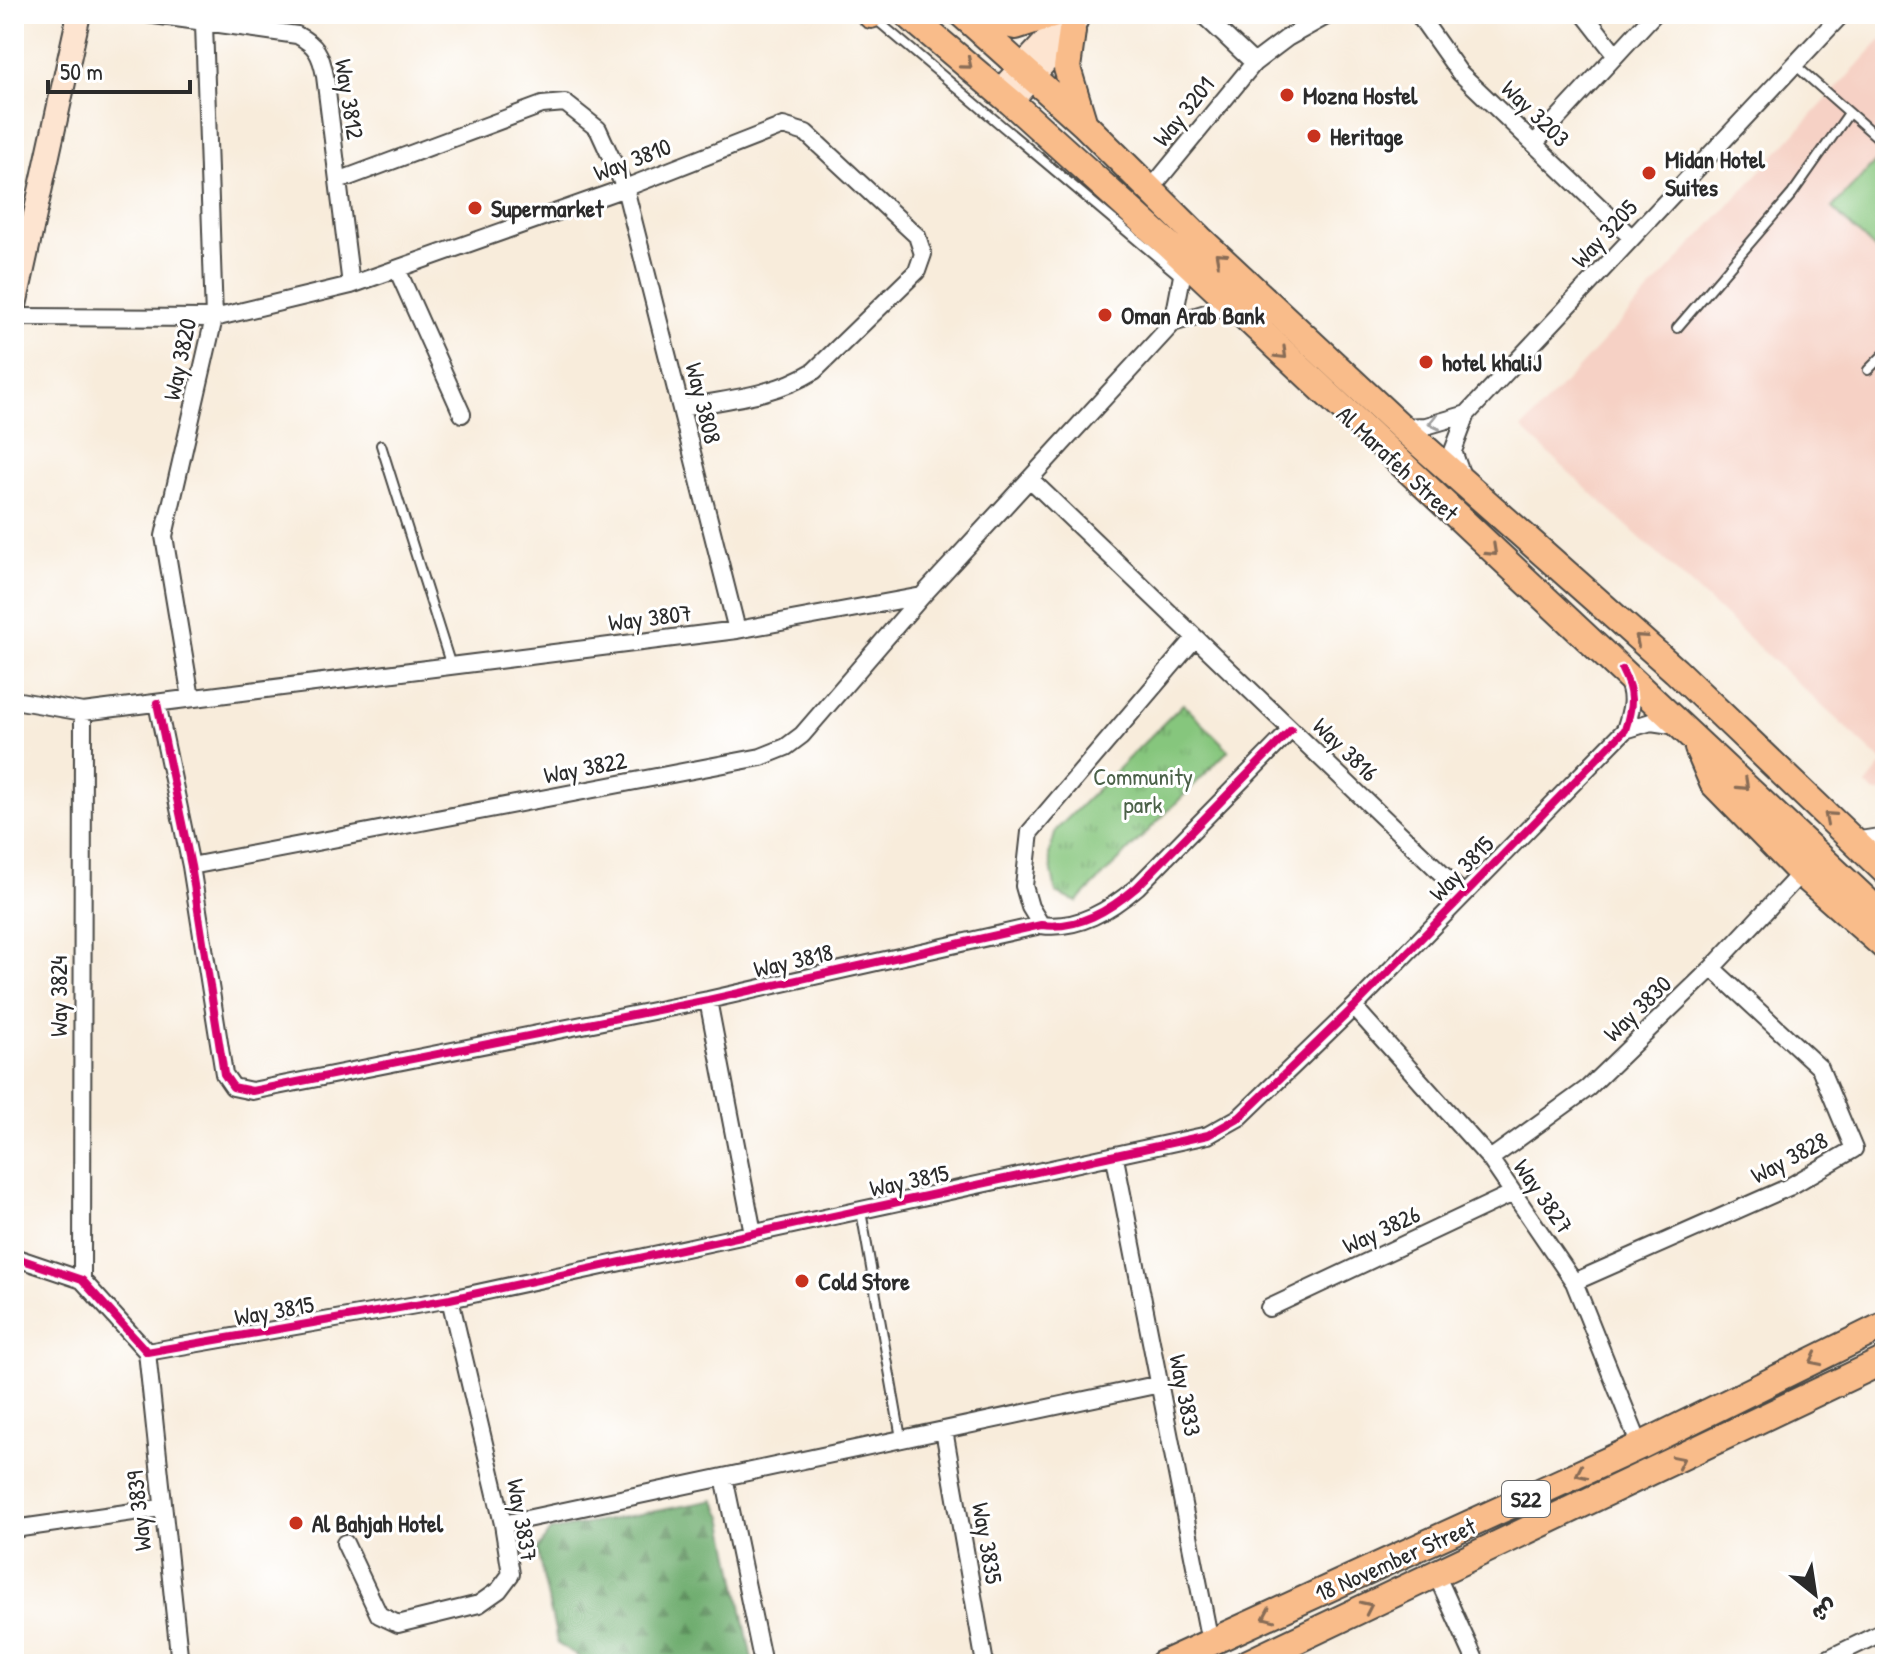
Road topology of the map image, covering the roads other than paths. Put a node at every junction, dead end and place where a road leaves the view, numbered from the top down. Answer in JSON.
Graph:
{"nodes":[{"id":1,"x":79,"y":14,"type":"edge"},
{"id":2,"x":147,"y":14,"type":"edge"},
{"id":3,"x":871,"y":14,"type":"edge"},
{"id":4,"x":907,"y":14,"type":"edge"},
{"id":5,"x":962,"y":14,"type":"edge"},
{"id":6,"x":1202,"y":14,"type":"edge"},
{"id":7,"x":1330,"y":14,"type":"edge"},
{"id":8,"x":1418,"y":14,"type":"edge"},
{"id":9,"x":1584,"y":14,"type":"edge"},
{"id":10,"x":1654,"y":14,"type":"edge"},
{"id":11,"x":1842,"y":14,"type":"edge"},
{"id":12,"x":1069,"y":18,"type":"edge"},
{"id":13,"x":204,"y":24,"type":"junction"},
{"id":14,"x":1616,"y":55,"type":"junction"},
{"id":15,"x":1254,"y":63,"type":"junction"},
{"id":16,"x":1794,"y":65,"type":"junction"},
{"id":17,"x":1027,"y":72,"type":"junction"},
{"id":18,"x":1005,"y":96,"type":"junction"},
{"id":19,"x":1849,"y":113,"type":"junction"},
{"id":20,"x":1084,"y":124,"type":"junction"},
{"id":21,"x":1534,"y":144,"type":"junction"},
{"id":22,"x":1885,"y":144,"type":"edge"},
{"id":23,"x":338,"y":181,"type":"junction"},
{"id":24,"x":625,"y":188,"type":"junction"},
{"id":25,"x":1150,"y":190,"type":"junction"},
{"id":26,"x":1632,"y":238,"type":"junction"},
{"id":27,"x":397,"y":269,"type":"junction"},
{"id":28,"x":1183,"y":269,"type":"junction"},
{"id":29,"x":351,"y":285,"type":"junction"},
{"id":30,"x":1232,"y":305,"type":"junction"},
{"id":31,"x":14,"y":310,"type":"edge"},
{"id":32,"x":14,"y":317,"type":"edge"},
{"id":33,"x":214,"y":318,"type":"junction"},
{"id":34,"x":1173,"y":323,"type":"junction"},
{"id":35,"x":1677,"y":328,"type":"dead end"},
{"id":36,"x":1885,"y":353,"type":"edge"},
{"id":37,"x":1868,"y":370,"type":"dead end"},
{"id":38,"x":681,"y":408,"type":"junction"},
{"id":39,"x":462,"y":414,"type":"dead end"},
{"id":40,"x":1467,"y":414,"type":"junction"},
{"id":41,"x":1401,"y":427,"type":"junction"},
{"id":42,"x":381,"y":445,"type":"dead end"},
{"id":43,"x":1030,"y":479,"type":"junction"},
{"id":44,"x":1465,"y":485,"type":"junction"},
{"id":45,"x":922,"y":596,"type":"junction"},
{"id":46,"x":737,"y":630,"type":"junction"},
{"id":47,"x":1195,"y":638,"type":"junction"},
{"id":48,"x":451,"y":666,"type":"junction"},
{"id":49,"x":1622,"y":670,"type":"junction"},
{"id":50,"x":191,"y":698,"type":"junction"},
{"id":51,"x":14,"y":700,"type":"edge"},
{"id":52,"x":157,"y":703,"type":"junction"},
{"id":53,"x":83,"y":712,"type":"junction"},
{"id":54,"x":1291,"y":730,"type":"junction"},
{"id":55,"x":1625,"y":730,"type":"junction"},
{"id":56,"x":1688,"y":732,"type":"junction"},
{"id":57,"x":1885,"y":836,"type":"edge"},
{"id":58,"x":1854,"y":841,"type":"junction"},
{"id":59,"x":191,"y":866,"type":"junction"},
{"id":60,"x":1885,"y":871,"type":"edge"},
{"id":61,"x":1801,"y":873,"type":"junction"},
{"id":62,"x":1463,"y":894,"type":"junction"},
{"id":63,"x":1885,"y":918,"type":"edge"},
{"id":64,"x":1041,"y":925,"type":"junction"},
{"id":65,"x":1885,"y":947,"type":"edge"},
{"id":66,"x":1712,"y":968,"type":"junction"},
{"id":67,"x":708,"y":1000,"type":"junction"},
{"id":68,"x":1354,"y":1007,"type":"junction"},
{"id":69,"x":1115,"y":1158,"type":"junction"},
{"id":70,"x":1490,"y":1159,"type":"junction"},
{"id":71,"x":1513,"y":1193,"type":"junction"},
{"id":72,"x":861,"y":1211,"type":"junction"},
{"id":73,"x":753,"y":1233,"type":"junction"},
{"id":74,"x":14,"y":1257,"type":"edge"},
{"id":75,"x":82,"y":1280,"type":"junction"},
{"id":76,"x":1574,"y":1282,"type":"junction"},
{"id":77,"x":450,"y":1299,"type":"junction"},
{"id":78,"x":1269,"y":1308,"type":"dead end"},
{"id":79,"x":1885,"y":1325,"type":"edge"},
{"id":80,"x":147,"y":1352,"type":"junction"},
{"id":81,"x":1885,"y":1360,"type":"edge"},
{"id":82,"x":1160,"y":1384,"type":"junction"},
{"id":83,"x":944,"y":1430,"type":"junction"},
{"id":84,"x":902,"y":1439,"type":"junction"},
{"id":85,"x":1640,"y":1446,"type":"junction"},
{"id":86,"x":724,"y":1477,"type":"junction"},
{"id":87,"x":161,"y":1508,"type":"junction"},
{"id":88,"x":503,"y":1524,"type":"junction"},
{"id":89,"x":14,"y":1529,"type":"edge"},
{"id":90,"x":345,"y":1543,"type":"dead end"},
{"id":91,"x":1436,"y":1574,"type":"junction"},
{"id":92,"x":1885,"y":1631,"type":"edge"},
{"id":93,"x":1210,"y":1642,"type":"junction"},
{"id":94,"x":180,"y":1664,"type":"edge"},
{"id":95,"x":763,"y":1664,"type":"edge"},
{"id":96,"x":985,"y":1664,"type":"edge"},
{"id":97,"x":1163,"y":1664,"type":"edge"},
{"id":98,"x":1246,"y":1664,"type":"edge"},
{"id":99,"x":1477,"y":1664,"type":"edge"},
{"id":100,"x":1817,"y":1664,"type":"edge"}],
"edges":[{"from":1,"to":31,"type":"street"},
{"from":2,"to":13,"type":"street","name":"Way 3812"},
{"from":3,"to":28,"type":"lane"},
{"from":4,"to":18,"type":"main road","name":"Al Marafeh Street","one_way":true},
{"from":5,"to":12,"type":"main road"},
{"from":5,"to":17,"type":"main road","name":"Al Marafeh Street"},
{"from":6,"to":15,"type":"street"},
{"from":7,"to":15,"type":"street","name":"Way 3201"},
{"from":8,"to":21,"type":"street","name":"Way 3203"},
{"from":9,"to":14,"type":"street"},
{"from":10,"to":14,"type":"street"},
{"from":11,"to":16,"type":"street","name":"Way 3205"},
{"from":12,"to":17,"type":"street"},
{"from":12,"to":20,"type":"main road"},
{"from":13,"to":23,"type":"street","name":"Way 3812"},
{"from":13,"to":33,"type":"street","name":"Way 3820"},
{"from":14,"to":21,"type":"street"},
{"from":15,"to":25,"type":"street","name":"Way 3201"},
{"from":16,"to":19,"type":"lane"},
{"from":16,"to":26,"type":"street","name":"Way 3205"},
{"from":17,"to":18,"type":"street"},
{"from":17,"to":20,"type":"main road","name":"Al Marafeh Street"},
{"from":18,"to":28,"type":"main road","name":"Al Marafeh Street"},
{"from":19,"to":22,"type":"lane"},
{"from":19,"to":35,"type":"lane"},
{"from":20,"to":25,"type":"main road","name":"Al Marafeh Street"},
{"from":21,"to":26,"type":"street","name":"Way 3203"},
{"from":23,"to":24,"type":"street","name":"Way 3808"},
{"from":23,"to":29,"type":"street","name":"Way 3812"},
{"from":24,"to":27,"type":"street","name":"Way 3810"},
{"from":24,"to":38,"type":"street","name":"Way 3808"},
{"from":24,"to":38,"type":"street","name":"Way 3810"},
{"from":41,"to":25,"type":"main road","name":"Al Marafeh Street","one_way":true},
{"from":26,"to":40,"type":"street","name":"Way 3205"},
{"from":27,"to":29,"type":"street","name":"Way 3810"},
{"from":27,"to":39,"type":"street"},
{"from":28,"to":30,"type":"main road","name":"Al Marafeh Street"},
{"from":28,"to":34,"type":"street"},
{"from":29,"to":33,"type":"street","name":"Way 3810"},
{"from":30,"to":34,"type":"street"},
{"from":30,"to":49,"type":"main road","name":"Al Marafeh Street","one_way":true},
{"from":32,"to":33,"type":"street","name":"Way 3810"},
{"from":33,"to":50,"type":"street","name":"Way 3820"},
{"from":34,"to":43,"type":"street"},
{"from":36,"to":37,"type":"lane"},
{"from":38,"to":46,"type":"street","name":"Way 3808"},
{"from":40,"to":41,"type":"street","one_way":true},
{"from":40,"to":44,"type":"street","name":"Way 3205"},
{"from":41,"to":44,"type":"main road","name":"Al Marafeh Street"},
{"from":42,"to":48,"type":"lane"},
{"from":43,"to":45,"type":"street"},
{"from":43,"to":47,"type":"street","name":"Way 3816"},
{"from":58,"to":44,"type":"main road","name":"Al Marafeh Street","one_way":true},
{"from":45,"to":46,"type":"street","name":"Way 3807"},
{"from":45,"to":59,"type":"street","name":"Way 3822"},
{"from":46,"to":48,"type":"street","name":"Way 3807"},
{"from":47,"to":54,"type":"street","name":"Way 3816"},
{"from":47,"to":64,"type":"street"},
{"from":48,"to":50,"type":"street","name":"Way 3807"},
{"from":49,"to":55,"type":"street"},
{"from":49,"to":56,"type":"main road","name":"Al Marafeh Street"},
{"from":50,"to":52,"type":"street","name":"Way 3807"},
{"from":51,"to":53,"type":"street","name":"Way 3807"},
{"from":52,"to":53,"type":"street","name":"Way 3807"},
{"from":52,"to":59,"type":"street"},
{"from":53,"to":75,"type":"street","name":"Way 3824"},
{"from":54,"to":62,"type":"street","name":"Way 3816"},
{"from":54,"to":64,"type":"street","name":"Way 3818"},
{"from":55,"to":56,"type":"street"},
{"from":55,"to":62,"type":"street","name":"Way 3815"},
{"from":56,"to":61,"type":"main road"},
{"from":56,"to":63,"type":"main road","name":"Al Marafeh Street","one_way":true},
{"from":57,"to":58,"type":"street"},
{"from":58,"to":60,"type":"main road","name":"Al Marafeh Street"},
{"from":59,"to":67,"type":"street","name":"Way 3818"},
{"from":61,"to":65,"type":"main road"},
{"from":61,"to":66,"type":"street","name":"Way 3830"},
{"from":62,"to":68,"type":"street","name":"Way 3815"},
{"from":64,"to":67,"type":"street","name":"Way 3818"},
{"from":66,"to":70,"type":"street","name":"Way 3830"},
{"from":66,"to":76,"type":"street","name":"Way 3828"},
{"from":67,"to":73,"type":"street"},
{"from":68,"to":69,"type":"street","name":"Way 3815"},
{"from":68,"to":70,"type":"street","name":"Way 3827"},
{"from":69,"to":72,"type":"street","name":"Way 3815"},
{"from":69,"to":82,"type":"street","name":"Way 3833"},
{"from":70,"to":71,"type":"street","name":"Way 3827"},
{"from":71,"to":76,"type":"street","name":"Way 3827"},
{"from":71,"to":78,"type":"street","name":"Way 3826"},
{"from":72,"to":73,"type":"street","name":"Way 3815"},
{"from":72,"to":84,"type":"lane"},
{"from":73,"to":77,"type":"street","name":"Way 3815"},
{"from":74,"to":75,"type":"street"},
{"from":75,"to":80,"type":"street"},
{"from":76,"to":85,"type":"street","name":"Way 3827"},
{"from":77,"to":80,"type":"street","name":"Way 3815"},
{"from":77,"to":88,"type":"street","name":"Way 3837"},
{"from":79,"to":85,"type":"main road","name":"18 November Street","number":"S22","one_way":true},
{"from":80,"to":87,"type":"street","name":"Way 3839"},
{"from":91,"to":81,"type":"main road","name":"18 November Street","number":"S22","one_way":true},
{"from":82,"to":83,"type":"street"},
{"from":82,"to":93,"type":"street","name":"Way 3833"},
{"from":83,"to":84,"type":"street"},
{"from":83,"to":96,"type":"street","name":"Way 3835"},
{"from":84,"to":86,"type":"street"},
{"from":85,"to":93,"type":"main road","name":"18 November Street","number":"S22","one_way":true},
{"from":86,"to":88,"type":"street"},
{"from":86,"to":95,"type":"street"},
{"from":87,"to":89,"type":"street"},
{"from":87,"to":94,"type":"street","name":"Way 3839"},
{"from":88,"to":90,"type":"street","name":"Way 3837"},
{"from":98,"to":91,"type":"main road","name":"18 November Street","number":"S22","one_way":true},
{"from":91,"to":99,"type":"street"},
{"from":92,"to":100,"type":"street"},
{"from":93,"to":97,"type":"main road","name":"18 November Street","number":"S22"}]}
